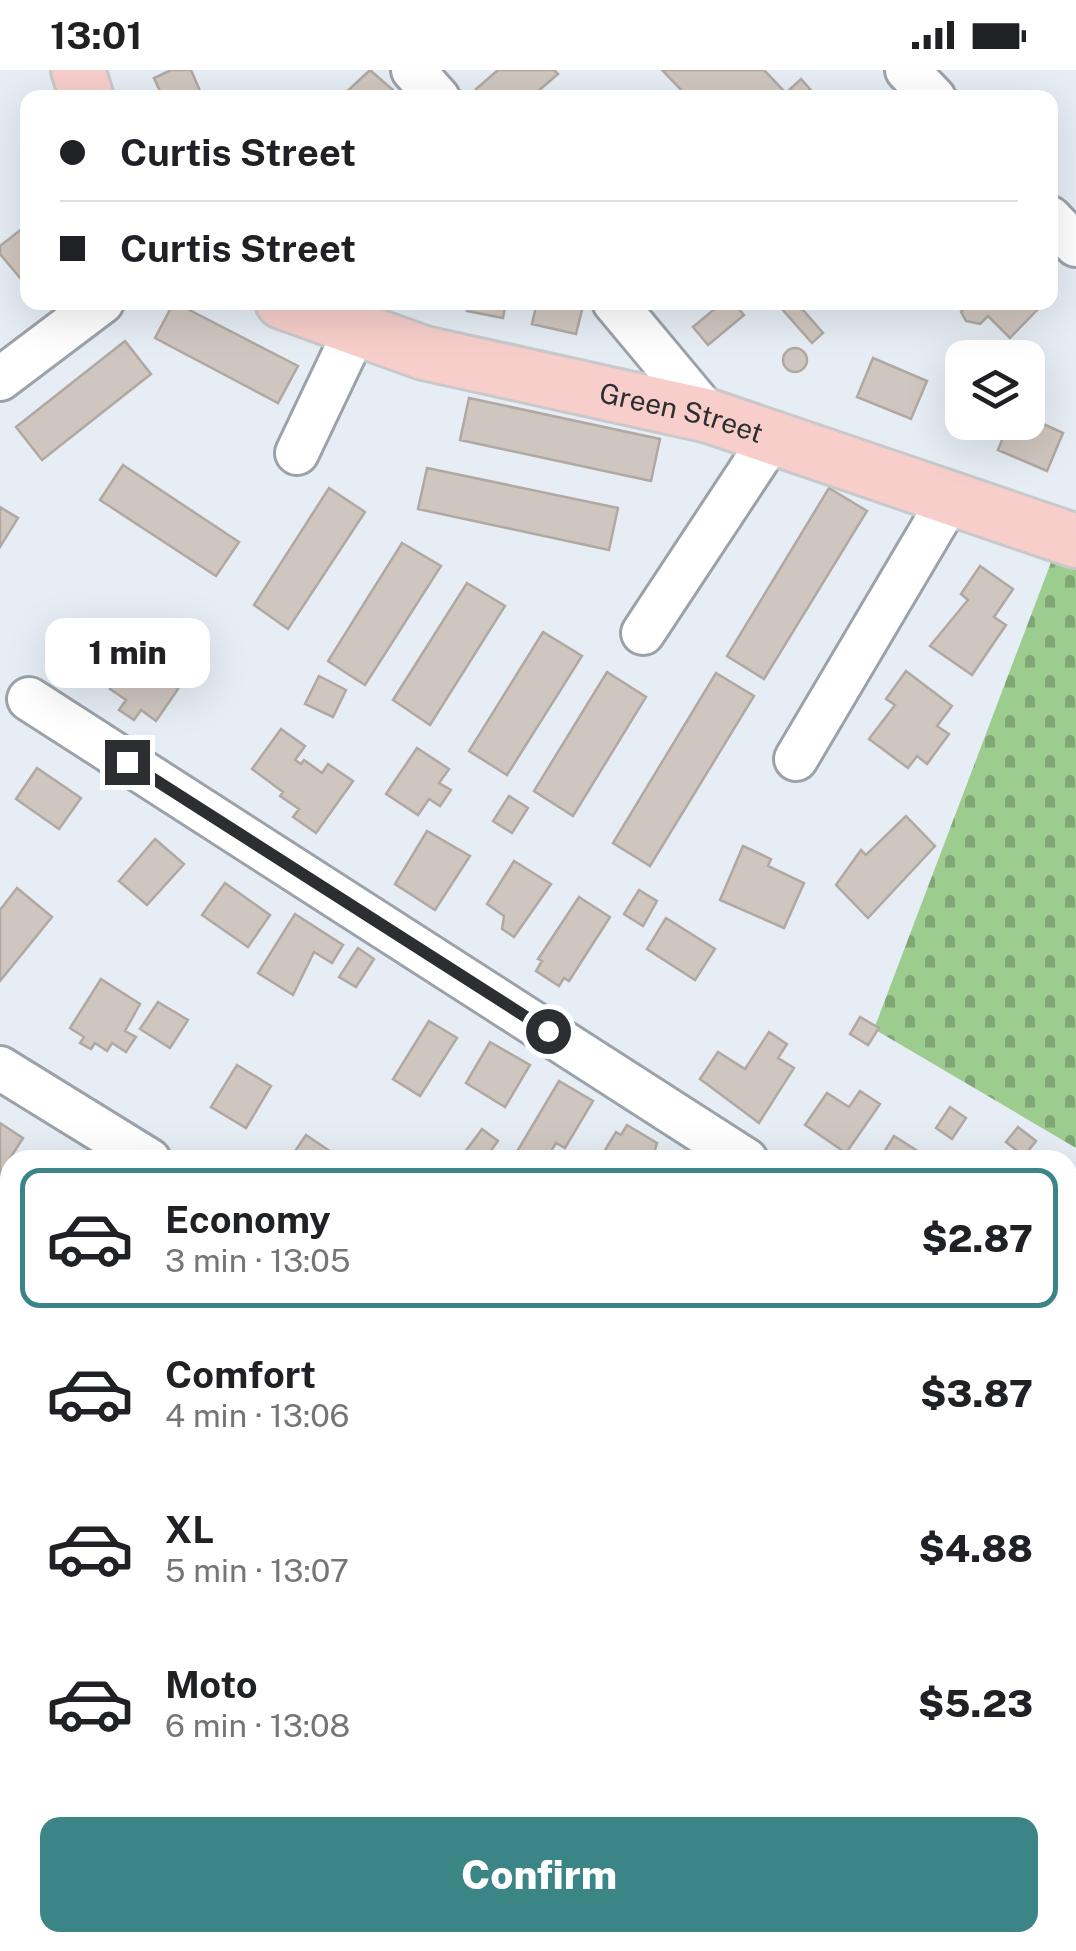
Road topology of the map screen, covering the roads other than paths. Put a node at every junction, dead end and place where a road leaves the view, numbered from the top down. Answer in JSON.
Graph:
{"nodes":[{"id":1,"x":413,"y":70,"type":"edge"},
{"id":2,"x":908,"y":70,"type":"edge"},
{"id":3,"x":431,"y":90,"type":"edge"},
{"id":4,"x":927,"y":90,"type":"edge"},
{"id":5,"x":1058,"y":226,"type":"edge"},
{"id":6,"x":1076,"y":245,"type":"edge"},
{"id":7,"x":91,"y":310,"type":"edge"},
{"id":8,"x":303,"y":310,"type":"edge"},
{"id":9,"x":621,"y":310,"type":"edge"},
{"id":10,"x":356,"y":330,"type":"junction"},
{"id":11,"x":0,"y":379,"type":"edge"},
{"id":12,"x":709,"y":416,"type":"junction"},
{"id":13,"x":773,"y":436,"type":"junction"},
{"id":14,"x":297,"y":453,"type":"dead end"},
{"id":15,"x":951,"y":497,"type":"junction"},
{"id":16,"x":1076,"y":541,"type":"edge"},
{"id":17,"x":643,"y":633,"type":"dead end"},
{"id":18,"x":29,"y":698,"type":"dead end"},
{"id":19,"x":796,"y":759,"type":"dead end"},
{"id":20,"x":0,"y":1068,"type":"edge"},
{"id":21,"x":133,"y":1150,"type":"edge"},
{"id":22,"x":730,"y":1150,"type":"edge"}],
"edges":[{"from":1,"to":3,"type":"street"},
{"from":2,"to":4,"type":"street"},
{"from":5,"to":6,"type":"street"},
{"from":7,"to":11,"type":"street"},
{"from":8,"to":10,"type":"main road","name":"Green Street"},
{"from":9,"to":12,"type":"street"},
{"from":10,"to":12,"type":"main road","name":"Green Street"},
{"from":10,"to":14,"type":"street"},
{"from":12,"to":13,"type":"main road","name":"Green Street"},
{"from":13,"to":15,"type":"main road","name":"Green Street"},
{"from":13,"to":17,"type":"street"},
{"from":15,"to":16,"type":"main road","name":"Green Street"},
{"from":15,"to":19,"type":"street"},
{"from":18,"to":22,"type":"street"},
{"from":20,"to":21,"type":"street"}]}
